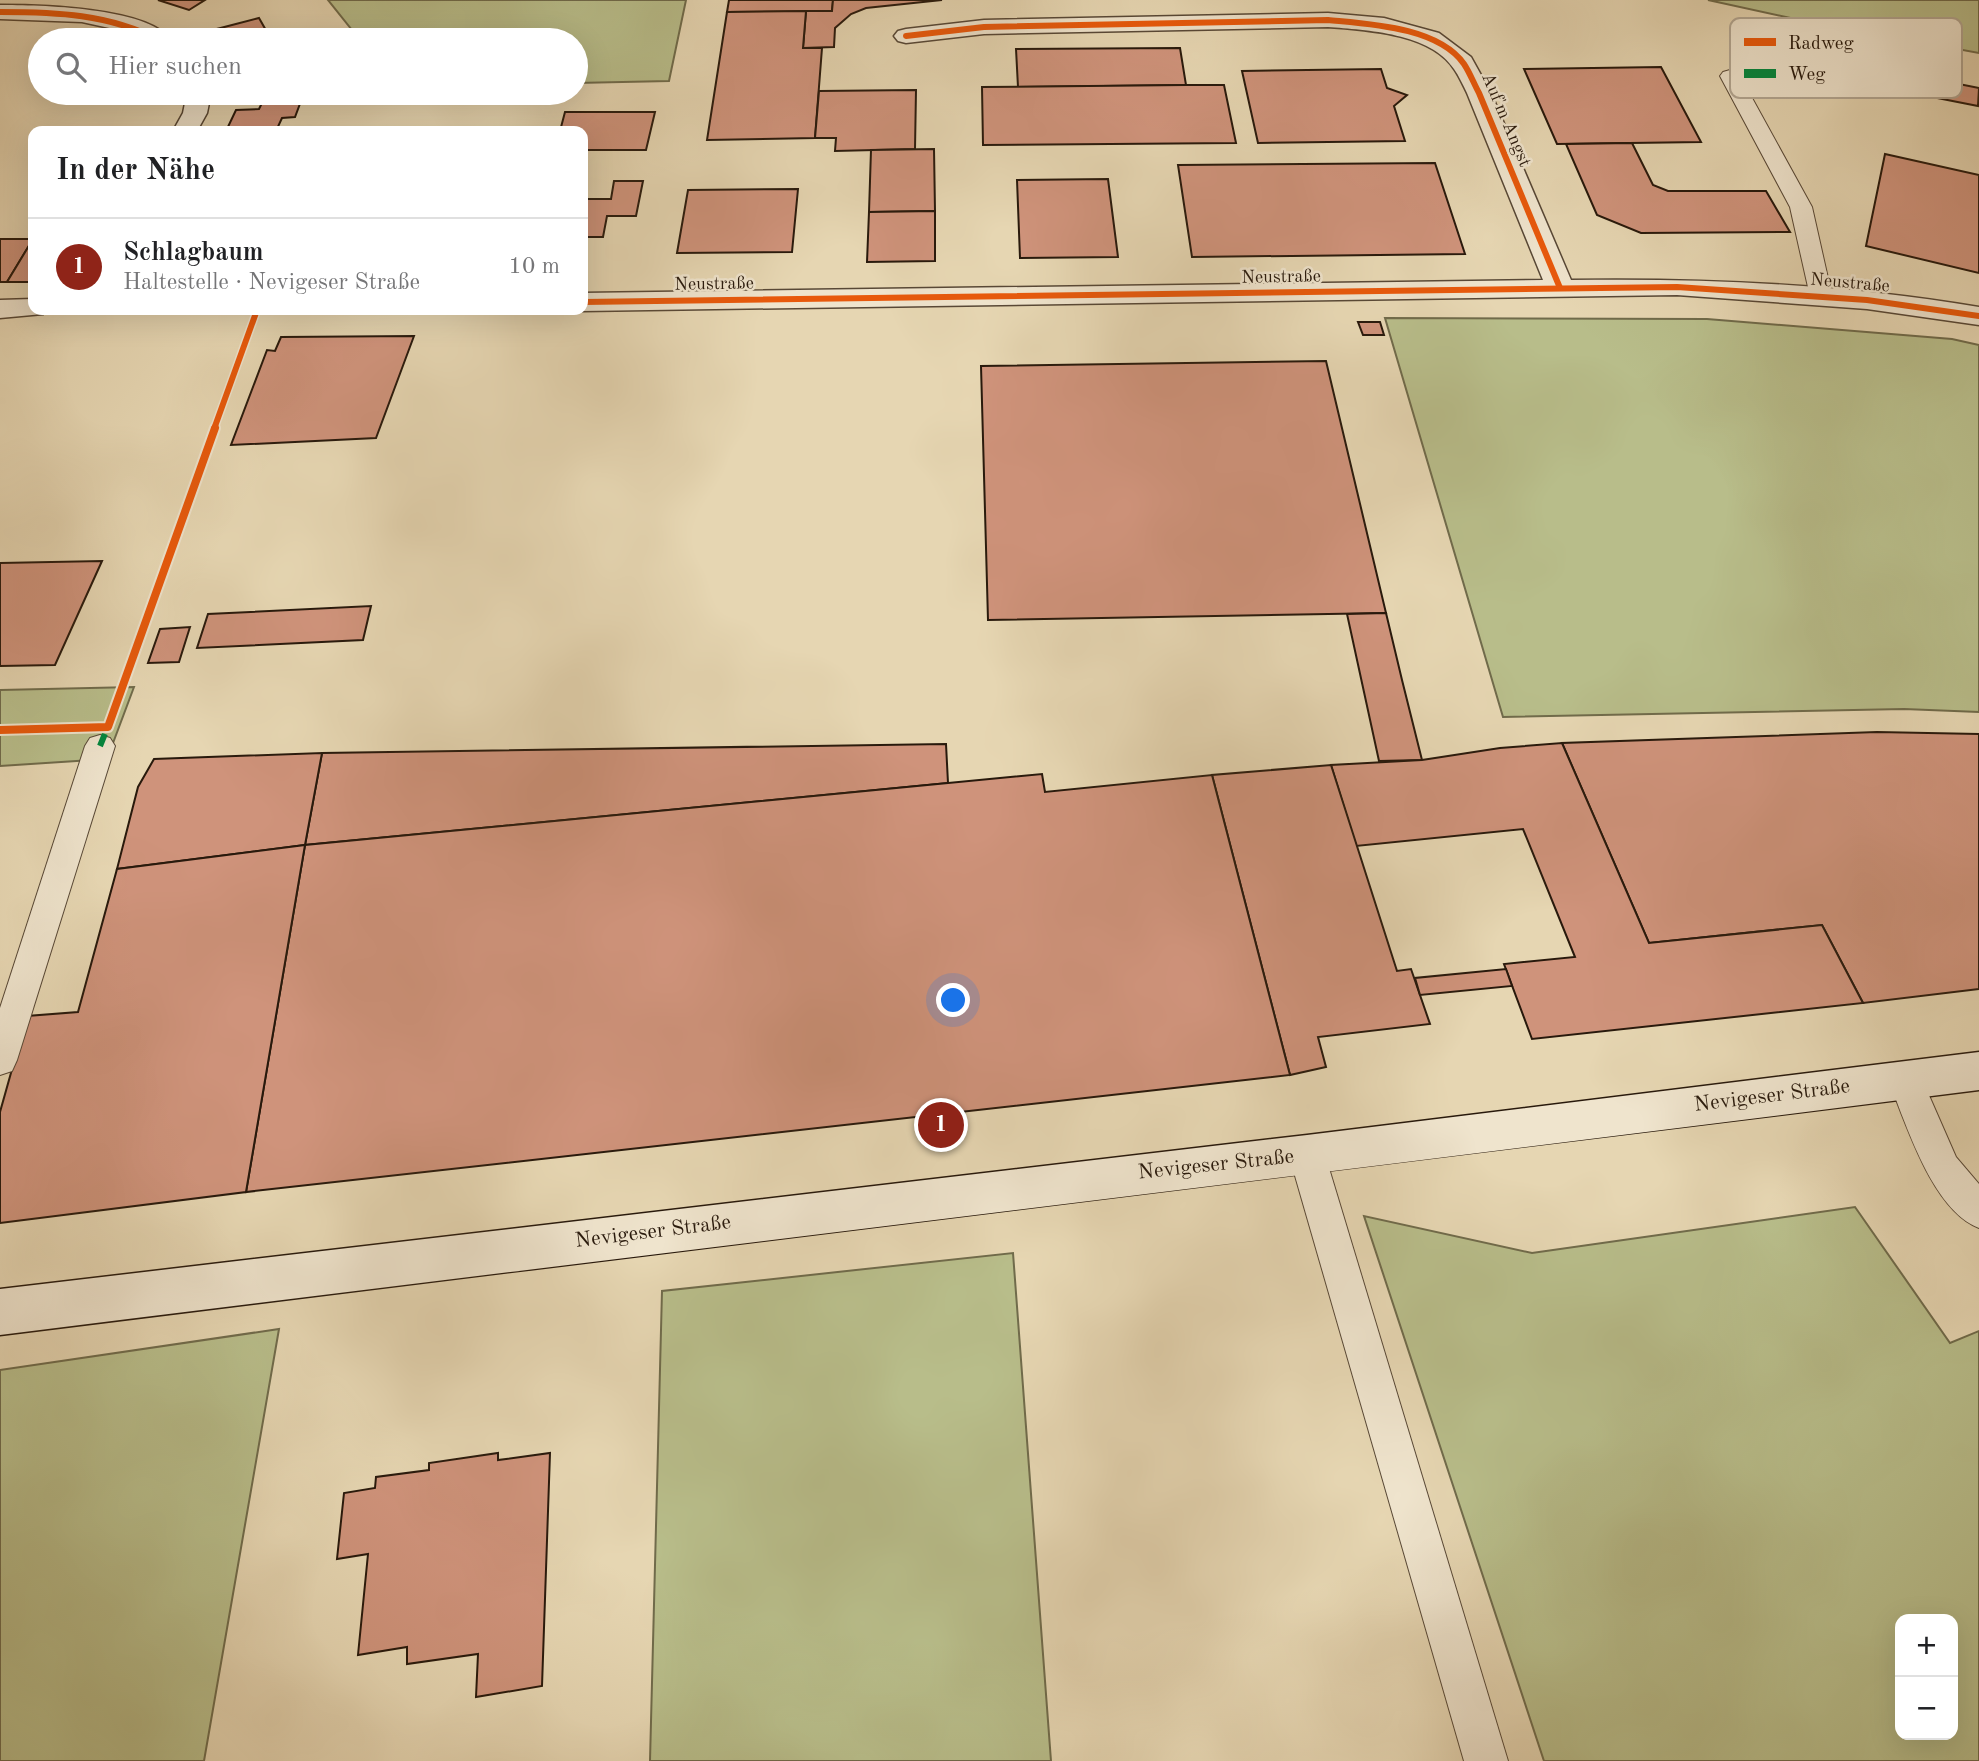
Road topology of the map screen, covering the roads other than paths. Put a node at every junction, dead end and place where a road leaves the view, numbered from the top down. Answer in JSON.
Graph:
{"nodes":[{"id":1,"x":0,"y":12,"type":"edge"},
{"id":2,"x":134,"y":28,"type":"edge"},
{"id":3,"x":906,"y":36,"type":"dead end"},
{"id":4,"x":1742,"y":98,"type":"edge"},
{"id":5,"x":197,"y":105,"type":"edge"},
{"id":6,"x":188,"y":126,"type":"edge"},
{"id":7,"x":1560,"y":288,"type":"junction"},
{"id":8,"x":1821,"y":296,"type":"junction"},
{"id":9,"x":588,"y":302,"type":"edge"},
{"id":10,"x":28,"y":308,"type":"edge"},
{"id":11,"x":0,"y":309,"type":"edge"},
{"id":12,"x":1979,"y":316,"type":"edge"},
{"id":13,"x":100,"y":746,"type":"dead end"},
{"id":14,"x":0,"y":1060,"type":"edge"},
{"id":15,"x":1979,"y":1071,"type":"edge"},
{"id":16,"x":1905,"y":1079,"type":"junction"},
{"id":17,"x":1307,"y":1155,"type":"junction"},
{"id":18,"x":1979,"y":1211,"type":"edge"},
{"id":19,"x":0,"y":1312,"type":"edge"},
{"id":20,"x":1486,"y":1761,"type":"edge"}],
"edges":[{"from":1,"to":2,"type":"street"},
{"from":3,"to":7,"type":"street","name":"Auf'm Angst"},
{"from":4,"to":8,"type":"lane"},
{"from":5,"to":6,"type":"street"},
{"from":7,"to":8,"type":"street","name":"Neustraße"},
{"from":7,"to":9,"type":"street","name":"Neustraße"},
{"from":8,"to":12,"type":"street","name":"Neustraße"},
{"from":10,"to":11,"type":"street"},
{"from":13,"to":14,"type":"lane"},
{"from":15,"to":16,"type":"street","name":"Nevigeser Straße"},
{"from":16,"to":17,"type":"street","name":"Nevigeser Straße"},
{"from":16,"to":18,"type":"lane"},
{"from":17,"to":19,"type":"street","name":"Nevigeser Straße"},
{"from":17,"to":20,"type":"lane","name":"Nevigeser Straße"}]}
